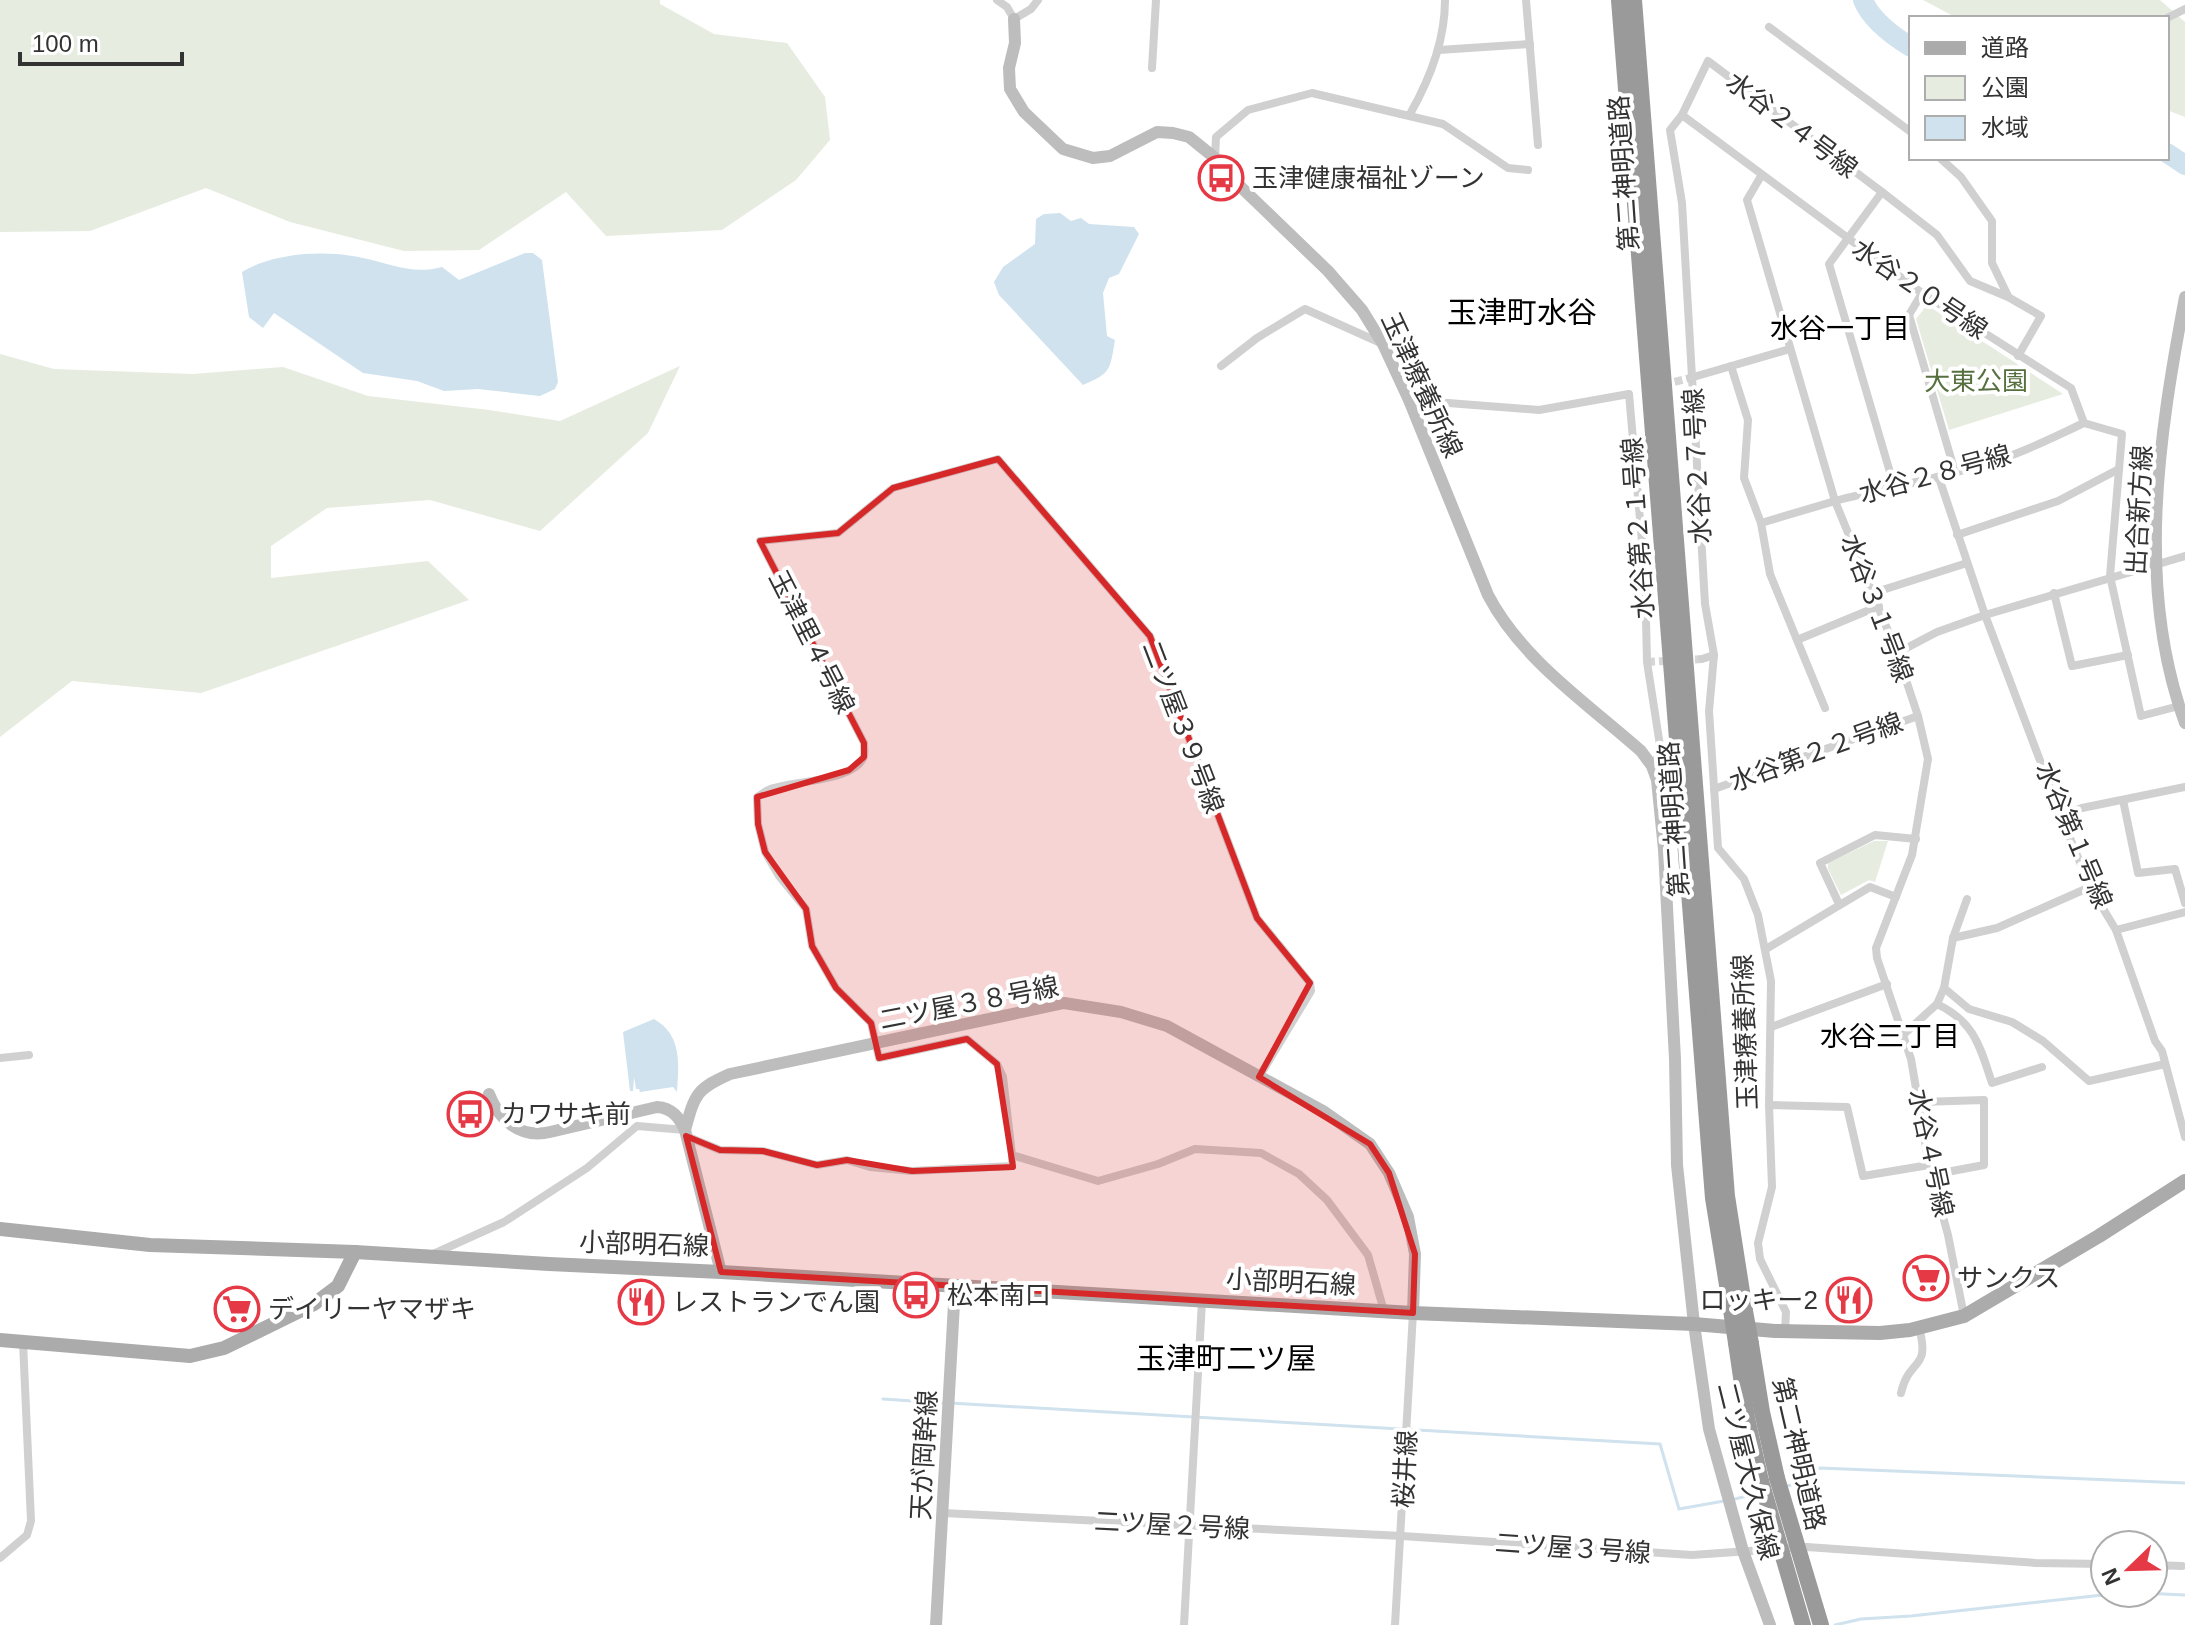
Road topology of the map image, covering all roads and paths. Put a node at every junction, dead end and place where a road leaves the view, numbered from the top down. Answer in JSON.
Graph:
{"nodes":[{"id":1,"x":997,"y":0,"type":"edge"},
{"id":2,"x":1038,"y":0,"type":"edge"},
{"id":3,"x":1156,"y":0,"type":"edge"},
{"id":4,"x":1445,"y":0,"type":"edge"},
{"id":5,"x":1526,"y":0,"type":"edge"},
{"id":6,"x":1619,"y":0,"type":"edge"},
{"id":7,"x":1634,"y":0,"type":"edge"},
{"id":8,"x":1014,"y":19,"type":"junction"},
{"id":9,"x":1769,"y":27,"type":"dead end"},
{"id":10,"x":1530,"y":44,"type":"junction"},
{"id":11,"x":1439,"y":50,"type":"junction"},
{"id":12,"x":1152,"y":68,"type":"dead end"},
{"id":13,"x":1410,"y":114,"type":"junction"},
{"id":14,"x":1682,"y":115,"type":"junction"},
{"id":15,"x":1909,"y":131,"type":"edge"},
{"id":16,"x":1538,"y":145,"type":"dead end"},
{"id":17,"x":1215,"y":158,"type":"junction"},
{"id":18,"x":1942,"y":160,"type":"edge"},
{"id":19,"x":1528,"y":170,"type":"dead end"},
{"id":20,"x":1761,"y":176,"type":"junction"},
{"id":21,"x":1882,"y":192,"type":"junction"},
{"id":22,"x":1846,"y":239,"type":"junction"},
{"id":23,"x":1922,"y":293,"type":"junction"},
{"id":24,"x":2008,"y":297,"type":"junction"},
{"id":25,"x":2185,"y":297,"type":"edge"},
{"id":26,"x":1383,"y":344,"type":"junction"},
{"id":27,"x":1790,"y":349,"type":"junction"},
{"id":28,"x":2018,"y":356,"type":"junction"},
{"id":29,"x":1221,"y":366,"type":"dead end"},
{"id":30,"x":1731,"y":366,"type":"junction"},
{"id":31,"x":1690,"y":378,"type":"junction"},
{"id":32,"x":1409,"y":400,"type":"junction"},
{"id":33,"x":2084,"y":423,"type":"junction"},
{"id":34,"x":2119,"y":469,"type":"junction"},
{"id":35,"x":1955,"y":472,"type":"junction"},
{"id":36,"x":1939,"y":478,"type":"junction"},
{"id":37,"x":1894,"y":486,"type":"junction"},
{"id":38,"x":1835,"y":501,"type":"junction"},
{"id":39,"x":1761,"y":523,"type":"junction"},
{"id":40,"x":1957,"y":535,"type":"junction"},
{"id":41,"x":760,"y":541,"type":"joint"},
{"id":42,"x":2185,"y":556,"type":"edge"},
{"id":43,"x":1967,"y":563,"type":"junction"},
{"id":44,"x":2155,"y":564,"type":"junction"},
{"id":45,"x":2110,"y":576,"type":"junction"},
{"id":46,"x":1873,"y":593,"type":"junction"},
{"id":47,"x":2054,"y":593,"type":"junction"},
{"id":48,"x":1879,"y":606,"type":"junction"},
{"id":49,"x":1985,"y":615,"type":"junction"},
{"id":50,"x":1797,"y":640,"type":"junction"},
{"id":51,"x":1897,"y":653,"type":"junction"},
{"id":52,"x":1714,"y":655,"type":"junction"},
{"id":53,"x":2128,"y":655,"type":"junction"},
{"id":54,"x":1702,"y":659,"type":"tunnel mouth"},
{"id":55,"x":2179,"y":706,"type":"junction"},
{"id":56,"x":1825,"y":708,"type":"dead end"},
{"id":57,"x":1918,"y":716,"type":"junction"},
{"id":58,"x":2185,"y":723,"type":"edge"},
{"id":59,"x":1652,"y":766,"type":"junction"},
{"id":60,"x":2185,"y":787,"type":"edge"},
{"id":61,"x":1714,"y":789,"type":"junction"},
{"id":62,"x":2123,"y":800,"type":"junction"},
{"id":63,"x":2061,"y":816,"type":"junction"},
{"id":64,"x":1916,"y":839,"type":"junction"},
{"id":65,"x":2090,"y":887,"type":"junction"},
{"id":66,"x":1896,"y":897,"type":"junction"},
{"id":67,"x":1967,"y":899,"type":"dead end"},
{"id":68,"x":2185,"y":903,"type":"edge"},
{"id":69,"x":1839,"y":904,"type":"junction"},
{"id":70,"x":2185,"y":912,"type":"edge"},
{"id":71,"x":2116,"y":930,"type":"junction"},
{"id":72,"x":1953,"y":938,"type":"junction"},
{"id":73,"x":1766,"y":949,"type":"junction"},
{"id":74,"x":1887,"y":984,"type":"junction"},
{"id":75,"x":1944,"y":988,"type":"junction"},
{"id":76,"x":1937,"y":1004,"type":"junction"},
{"id":77,"x":1771,"y":1027,"type":"junction"},
{"id":78,"x":1904,"y":1034,"type":"junction"},
{"id":79,"x":875,"y":1042,"type":"junction"},
{"id":80,"x":29,"y":1055,"type":"dead end"},
{"id":81,"x":0,"y":1058,"type":"edge"},
{"id":82,"x":2165,"y":1064,"type":"junction"},
{"id":83,"x":2042,"y":1067,"type":"dead end"},
{"id":84,"x":1259,"y":1077,"type":"junction"},
{"id":85,"x":489,"y":1094,"type":"dead end"},
{"id":86,"x":1920,"y":1102,"type":"junction"},
{"id":87,"x":1769,"y":1105,"type":"junction"},
{"id":88,"x":685,"y":1133,"type":"junction"},
{"id":89,"x":2185,"y":1137,"type":"edge"},
{"id":90,"x":1012,"y":1155,"type":"junction"},
{"id":91,"x":1930,"y":1170,"type":"junction"},
{"id":92,"x":2185,"y":1181,"type":"edge"},
{"id":93,"x":0,"y":1229,"type":"edge"},
{"id":94,"x":355,"y":1252,"type":"junction"},
{"id":95,"x":427,"y":1257,"type":"junction"},
{"id":96,"x":721,"y":1272,"type":"junction"},
{"id":97,"x":955,"y":1286,"type":"junction"},
{"id":98,"x":1202,"y":1301,"type":"junction"},
{"id":99,"x":1384,"y":1311,"type":"junction"},
{"id":100,"x":1738,"y":1311,"type":"junction"},
{"id":101,"x":1413,"y":1313,"type":"junction"},
{"id":102,"x":1964,"y":1316,"type":"junction"},
{"id":103,"x":1694,"y":1324,"type":"junction"},
{"id":104,"x":1919,"y":1328,"type":"junction"},
{"id":105,"x":1785,"y":1331,"type":"junction"},
{"id":106,"x":0,"y":1340,"type":"edge"},
{"id":107,"x":23,"y":1342,"type":"junction"},
{"id":108,"x":1901,"y":1393,"type":"dead end"},
{"id":109,"x":1769,"y":1480,"type":"junction"},
{"id":110,"x":943,"y":1513,"type":"junction"},
{"id":111,"x":1190,"y":1526,"type":"junction"},
{"id":112,"x":1402,"y":1536,"type":"junction"},
{"id":113,"x":1743,"y":1551,"type":"junction"},
{"id":114,"x":0,"y":1558,"type":"edge"},
{"id":115,"x":2089,"y":1564,"type":"edge"},
{"id":116,"x":2169,"y":1566,"type":"edge"},
{"id":117,"x":2182,"y":1566,"type":"dead end"},
{"id":118,"x":936,"y":1625,"type":"edge"},
{"id":119,"x":1184,"y":1625,"type":"edge"},
{"id":120,"x":1395,"y":1625,"type":"edge"},
{"id":121,"x":1770,"y":1625,"type":"edge"},
{"id":122,"x":1803,"y":1625,"type":"edge"},
{"id":123,"x":1821,"y":1625,"type":"edge"}],
"edges":[{"from":1,"to":8,"type":"street"},
{"from":2,"to":8,"type":"street"},
{"from":3,"to":12,"type":"street"},
{"from":4,"to":11,"type":"street"},
{"from":5,"to":10,"type":"street"},
{"from":6,"to":100,"type":"highway","name":"第二神明道路"},
{"from":7,"to":100,"type":"highway","name":"第二神明道路"},
{"from":8,"to":17,"type":"street","name":"玉津療養所線"},
{"from":9,"to":15,"type":"street"},
{"from":10,"to":11,"type":"street"},
{"from":10,"to":16,"type":"street"},
{"from":11,"to":13,"type":"street"},
{"from":13,"to":17,"type":"street"},
{"from":13,"to":19,"type":"street"},
{"from":14,"to":20,"type":"street","name":"水谷２０号線"},
{"from":14,"to":21,"type":"street","name":"水谷２４号線"},
{"from":14,"to":31,"type":"street","name":"水谷２４号線"},
{"from":17,"to":26,"type":"street","name":"玉津療養所線"},
{"from":18,"to":24,"type":"street"},
{"from":20,"to":22,"type":"street","name":"水谷２０号線"},
{"from":20,"to":27,"type":"street","name":"水谷２８号線"},
{"from":21,"to":22,"type":"street","name":"水谷２４号線"},
{"from":21,"to":24,"type":"street"},
{"from":22,"to":23,"type":"street","name":"水谷２０号線"},
{"from":22,"to":37,"type":"street","name":"水谷２４号線"},
{"from":23,"to":28,"type":"street","name":"水谷２０号線"},
{"from":23,"to":35,"type":"street"},
{"from":24,"to":28,"type":"street"},
{"from":25,"to":44,"type":"street","name":"出合新方線"},
{"from":26,"to":29,"type":"street"},
{"from":26,"to":32,"type":"street","name":"玉津療養所線"},
{"from":27,"to":30,"type":"street","name":"水谷２７号線"},
{"from":27,"to":38,"type":"street","name":"水谷２８号線"},
{"from":28,"to":33,"type":"street","name":"水谷２０号線"},
{"from":30,"to":31,"type":"street","name":"水谷２７号線"},
{"from":30,"to":39,"type":"street"},
{"from":31,"to":52,"type":"street","name":"水谷２７号線"},
{"from":32,"to":59,"type":"street","name":"玉津療養所線"},
{"from":32,"to":59,"type":"street","name":"水谷第２１号線"},
{"from":33,"to":34,"type":"street"},
{"from":33,"to":35,"type":"street","name":"水谷２８号線"},
{"from":34,"to":40,"type":"street"},
{"from":34,"to":45,"type":"street"},
{"from":35,"to":36,"type":"street","name":"水谷２８号線"},
{"from":36,"to":37,"type":"street","name":"水谷２８号線"},
{"from":36,"to":40,"type":"street","name":"水谷第１号線"},
{"from":37,"to":38,"type":"street","name":"水谷２８号線"},
{"from":38,"to":39,"type":"street"},
{"from":38,"to":46,"type":"street","name":"水谷３１号線"},
{"from":39,"to":50,"type":"street"},
{"from":40,"to":43,"type":"street","name":"水谷第１号線"},
{"from":41,"to":79,"type":"street","name":"玉津里４号線"},
{"from":41,"to":84,"type":"street","name":"二ツ屋３９号線"},
{"from":42,"to":44,"type":"street"},
{"from":43,"to":46,"type":"street"},
{"from":43,"to":49,"type":"street","name":"水谷第１号線"},
{"from":44,"to":45,"type":"street"},
{"from":44,"to":55,"type":"street","name":"出合新方線"},
{"from":45,"to":47,"type":"street"},
{"from":45,"to":53,"type":"street"},
{"from":46,"to":48,"type":"street","name":"水谷３１号線"},
{"from":47,"to":49,"type":"street"},
{"from":47,"to":53,"type":"street"},
{"from":48,"to":50,"type":"street"},
{"from":48,"to":51,"type":"street","name":"水谷３１号線"},
{"from":49,"to":51,"type":"street"},
{"from":49,"to":63,"type":"street","name":"水谷第１号線"},
{"from":50,"to":56,"type":"street"},
{"from":51,"to":57,"type":"street","name":"水谷３１号線"},
{"from":52,"to":54,"type":"street"},
{"from":52,"to":61,"type":"street","name":"玉津療養所線"},
{"from":53,"to":55,"type":"street"},
{"from":55,"to":58,"type":"street","name":"出合新方線"},
{"from":57,"to":61,"type":"street","name":"水谷第２２号線"},
{"from":57,"to":64,"type":"street","name":"水谷４号線"},
{"from":59,"to":103,"type":"street"},
{"from":60,"to":62,"type":"street"},
{"from":61,"to":73,"type":"street","name":"玉津療養所線"},
{"from":62,"to":63,"type":"street"},
{"from":62,"to":68,"type":"street"},
{"from":63,"to":65,"type":"street","name":"水谷第１号線"},
{"from":64,"to":66,"type":"street","name":"水谷４号線"},
{"from":64,"to":69,"type":"street"},
{"from":65,"to":71,"type":"street","name":"水谷第１号線"},
{"from":65,"to":72,"type":"street"},
{"from":66,"to":69,"type":"street"},
{"from":66,"to":74,"type":"street","name":"水谷４号線"},
{"from":67,"to":72,"type":"street"},
{"from":69,"to":73,"type":"street"},
{"from":70,"to":71,"type":"street"},
{"from":71,"to":82,"type":"street","name":"水谷第１号線"},
{"from":72,"to":75,"type":"street"},
{"from":73,"to":77,"type":"street","name":"玉津療養所線"},
{"from":74,"to":77,"type":"street"},
{"from":74,"to":78,"type":"street","name":"水谷４号線"},
{"from":75,"to":76,"type":"street"},
{"from":75,"to":82,"type":"street"},
{"from":76,"to":78,"type":"street"},
{"from":76,"to":83,"type":"street"},
{"from":77,"to":87,"type":"street","name":"玉津療養所線"},
{"from":78,"to":86,"type":"street","name":"水谷４号線"},
{"from":79,"to":84,"type":"street","name":"二ツ屋３８号線"},
{"from":79,"to":88,"type":"street","name":"二ツ屋３８号線"},
{"from":79,"to":90,"type":"street"},
{"from":80,"to":81,"type":"street"},
{"from":82,"to":89,"type":"street","name":"水谷第１号線"},
{"from":84,"to":101,"type":"street","name":"二ツ屋３８号線"},
{"from":85,"to":88,"type":"street"},
{"from":86,"to":91,"type":"street","name":"水谷４号線"},
{"from":86,"to":91,"type":"street"},
{"from":87,"to":91,"type":"street"},
{"from":87,"to":105,"type":"street","name":"玉津療養所線"},
{"from":88,"to":90,"type":"street"},
{"from":88,"to":95,"type":"street"},
{"from":88,"to":96,"type":"street"},
{"from":90,"to":99,"type":"street"},
{"from":91,"to":102,"type":"street","name":"水谷４号線"},
{"from":92,"to":102,"type":"main road","name":"小部明石線"},
{"from":93,"to":94,"type":"main road","name":"小部明石線"},
{"from":94,"to":95,"type":"main road","name":"小部明石線"},
{"from":94,"to":107,"type":"main road"},
{"from":95,"to":96,"type":"main road","name":"小部明石線"},
{"from":96,"to":97,"type":"main road","name":"小部明石線"},
{"from":97,"to":98,"type":"main road","name":"小部明石線"},
{"from":97,"to":110,"type":"street","name":"天が岡幹線"},
{"from":98,"to":99,"type":"main road","name":"小部明石線"},
{"from":98,"to":111,"type":"street"},
{"from":99,"to":101,"type":"main road","name":"小部明石線"},
{"from":100,"to":109,"type":"highway","name":"第二神明道路","bridge":true},
{"from":101,"to":103,"type":"main road","name":"小部明石線"},
{"from":101,"to":112,"type":"street","name":"桜井線"},
{"from":102,"to":104,"type":"main road","name":"小部明石線"},
{"from":103,"to":105,"type":"main road","name":"小部明石線"},
{"from":103,"to":113,"type":"street","name":"二ツ屋大久保線"},
{"from":104,"to":105,"type":"main road","name":"小部明石線"},
{"from":104,"to":108,"type":"street"},
{"from":106,"to":107,"type":"main road"},
{"from":107,"to":114,"type":"street"},
{"from":109,"to":122,"type":"highway","name":"第二神明道路","bridge":true},
{"from":109,"to":123,"type":"highway","name":"第二神明道路","bridge":true},
{"from":110,"to":111,"type":"street","name":"二ツ屋２号線"},
{"from":110,"to":118,"type":"street","name":"天が岡幹線"},
{"from":111,"to":112,"type":"street","name":"二ツ屋２号線"},
{"from":111,"to":119,"type":"street"},
{"from":112,"to":113,"type":"street","name":"二ツ屋３号線"},
{"from":112,"to":120,"type":"street","name":"桜井線"},
{"from":113,"to":115,"type":"street","name":"二ツ屋３号線"},
{"from":113,"to":121,"type":"street","name":"二ツ屋大久保線"},
{"from":116,"to":117,"type":"street"}]}
